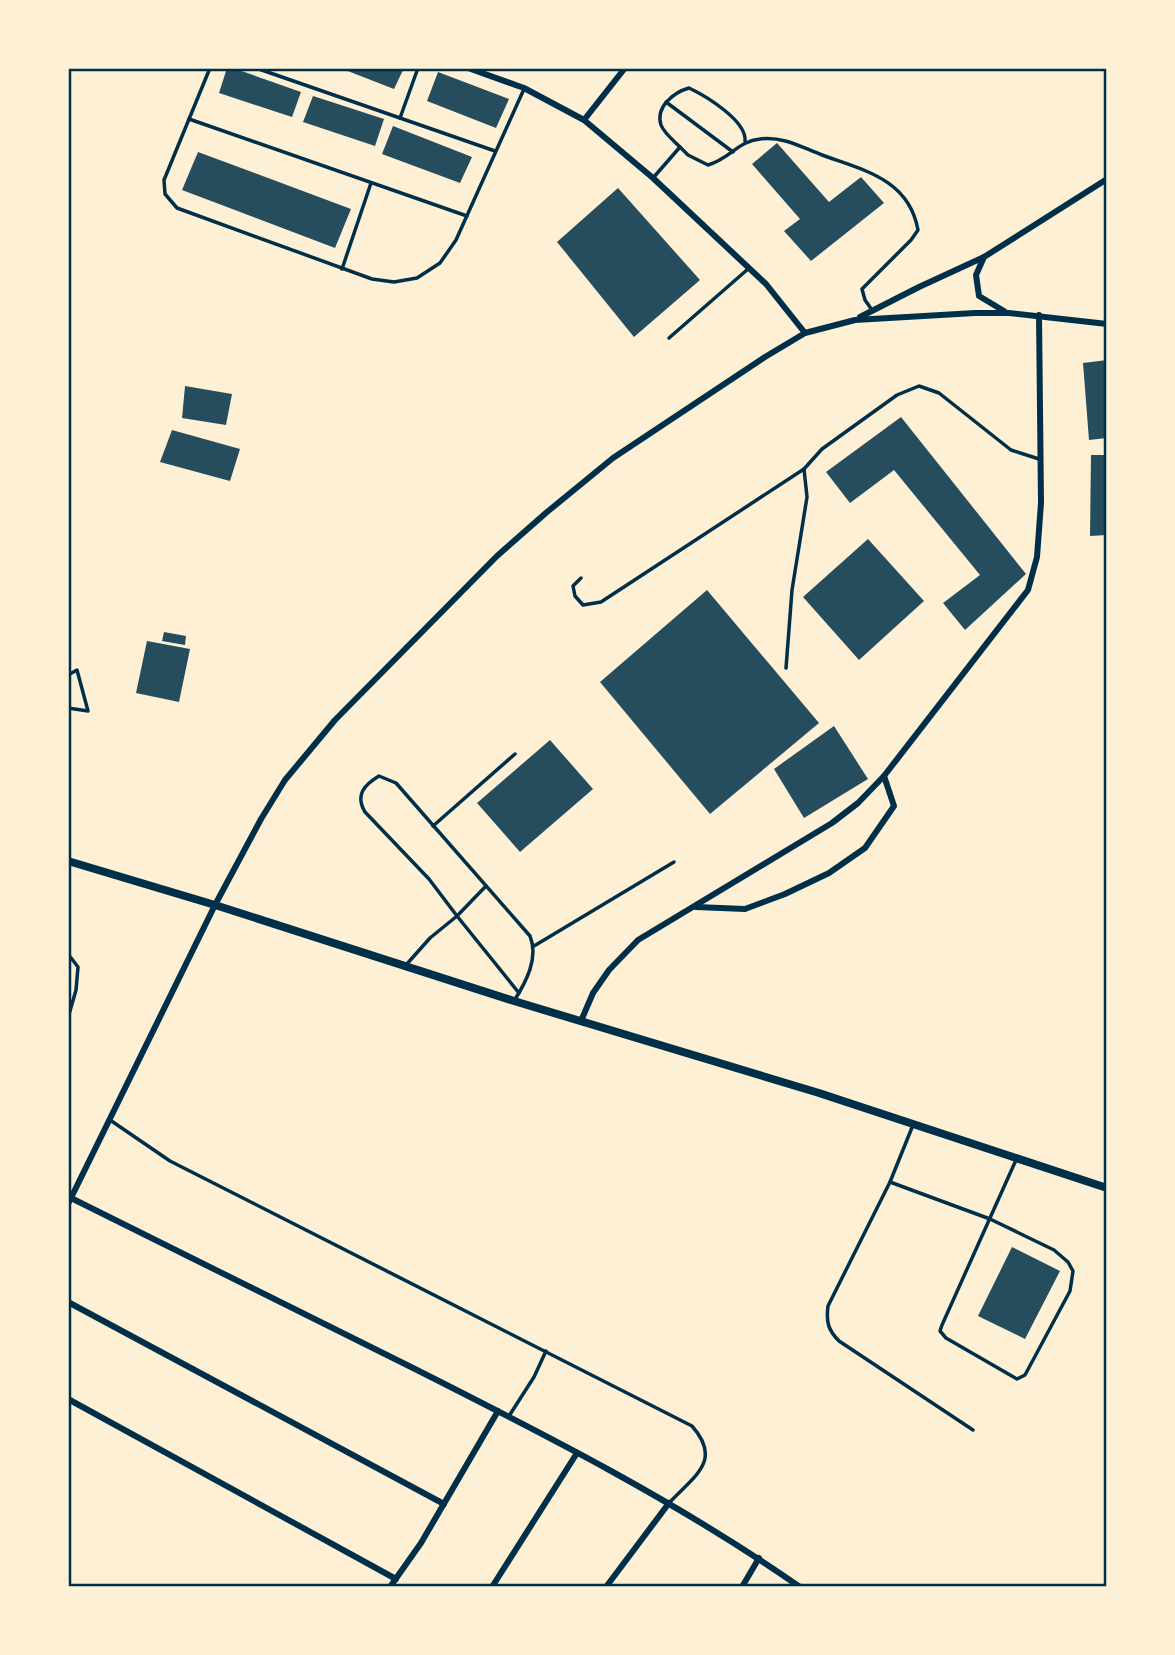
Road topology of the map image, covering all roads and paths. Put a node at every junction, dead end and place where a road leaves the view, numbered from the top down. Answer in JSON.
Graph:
{"nodes":[{"id":1,"x":210,"y":68,"type":"edge"},
{"id":2,"x":256,"y":68,"type":"edge"},
{"id":3,"x":418,"y":68,"type":"edge"},
{"id":4,"x":468,"y":68,"type":"edge"},
{"id":5,"x":625,"y":68,"type":"edge"},
{"id":6,"x":524,"y":88,"type":"junction"},
{"id":7,"x":666,"y":102,"type":"junction"},
{"id":8,"x":400,"y":118,"type":"junction"},
{"id":9,"x":189,"y":119,"type":"junction"},
{"id":10,"x":584,"y":120,"type":"junction"},
{"id":11,"x":745,"y":141,"type":"junction"},
{"id":12,"x":680,"y":147,"type":"junction"},
{"id":13,"x":495,"y":152,"type":"junction"},
{"id":14,"x":733,"y":152,"type":"junction"},
{"id":15,"x":653,"y":178,"type":"junction"},
{"id":16,"x":1107,"y":179,"type":"edge"},
{"id":17,"x":371,"y":183,"type":"junction"},
{"id":18,"x":467,"y":216,"type":"junction"},
{"id":19,"x":984,"y":257,"type":"junction"},
{"id":20,"x":342,"y":269,"type":"junction"},
{"id":21,"x":748,"y":269,"type":"junction"},
{"id":22,"x":873,"y":311,"type":"junction"},
{"id":23,"x":1009,"y":313,"type":"junction"},
{"id":24,"x":1040,"y":316,"type":"junction"},
{"id":25,"x":855,"y":320,"type":"junction"},
{"id":26,"x":1107,"y":324,"type":"edge"},
{"id":27,"x":805,"y":333,"type":"junction"},
{"id":28,"x":669,"y":338,"type":"dead end"},
{"id":29,"x":1041,"y":459,"type":"junction"},
{"id":30,"x":804,"y":469,"type":"junction"},
{"id":31,"x":581,"y":578,"type":"dead end"},
{"id":32,"x":786,"y":668,"type":"dead end"},
{"id":33,"x":68,"y":675,"type":"edge"},
{"id":34,"x":68,"y":708,"type":"edge"},
{"id":35,"x":516,"y":754,"type":"dead end"},
{"id":36,"x":884,"y":776,"type":"junction"},
{"id":37,"x":433,"y":825,"type":"junction"},
{"id":38,"x":68,"y":861,"type":"edge"},
{"id":39,"x":674,"y":862,"type":"dead end"},
{"id":40,"x":486,"y":887,"type":"junction"},
{"id":41,"x":215,"y":905,"type":"junction"},
{"id":42,"x":694,"y":907,"type":"junction"},
{"id":43,"x":457,"y":916,"type":"junction"},
{"id":44,"x":534,"y":946,"type":"junction"},
{"id":45,"x":68,"y":954,"type":"edge"},
{"id":46,"x":407,"y":965,"type":"junction"},
{"id":47,"x":516,"y":997,"type":"junction"},
{"id":48,"x":68,"y":1018,"type":"edge"},
{"id":49,"x":581,"y":1021,"type":"junction"},
{"id":50,"x":110,"y":1120,"type":"junction"},
{"id":51,"x":914,"y":1123,"type":"junction"},
{"id":52,"x":1017,"y":1158,"type":"junction"},
{"id":53,"x":890,"y":1182,"type":"junction"},
{"id":54,"x":1107,"y":1188,"type":"edge"},
{"id":55,"x":70,"y":1201,"type":"edge"},
{"id":56,"x":990,"y":1219,"type":"junction"},
{"id":57,"x":68,"y":1302,"type":"edge"},
{"id":58,"x":546,"y":1351,"type":"junction"},
{"id":59,"x":68,"y":1399,"type":"edge"},
{"id":60,"x":498,"y":1411,"type":"junction"},
{"id":61,"x":509,"y":1416,"type":"junction"},
{"id":62,"x":973,"y":1430,"type":"dead end"},
{"id":63,"x":577,"y":1452,"type":"junction"},
{"id":64,"x":669,"y":1503,"type":"junction"},
{"id":65,"x":444,"y":1504,"type":"junction"},
{"id":66,"x":760,"y":1558,"type":"junction"},
{"id":67,"x":396,"y":1579,"type":"junction"},
{"id":68,"x":390,"y":1587,"type":"edge"},
{"id":69,"x":492,"y":1587,"type":"edge"},
{"id":70,"x":606,"y":1587,"type":"edge"},
{"id":71,"x":743,"y":1587,"type":"edge"},
{"id":72,"x":800,"y":1587,"type":"edge"}],
"edges":[{"from":1,"to":9,"type":"lane"},
{"from":2,"to":8,"type":"lane"},
{"from":3,"to":8,"type":"lane"},
{"from":4,"to":6,"type":"street"},
{"from":5,"to":10,"type":"street"},
{"from":6,"to":10,"type":"street"},
{"from":6,"to":13,"type":"lane"},
{"from":7,"to":11,"type":"lane"},
{"from":7,"to":12,"type":"lane"},
{"from":7,"to":14,"type":"lane"},
{"from":8,"to":13,"type":"lane"},
{"from":9,"to":17,"type":"lane"},
{"from":9,"to":20,"type":"lane"},
{"from":10,"to":15,"type":"street"},
{"from":11,"to":14,"type":"lane"},
{"from":11,"to":22,"type":"lane"},
{"from":12,"to":14,"type":"lane"},
{"from":12,"to":15,"type":"lane"},
{"from":13,"to":18,"type":"lane"},
{"from":15,"to":21,"type":"street"},
{"from":16,"to":19,"type":"street"},
{"from":17,"to":18,"type":"lane"},
{"from":17,"to":20,"type":"lane"},
{"from":18,"to":20,"type":"lane"},
{"from":19,"to":22,"type":"street"},
{"from":19,"to":23,"type":"street"},
{"from":21,"to":27,"type":"street"},
{"from":21,"to":28,"type":"lane"},
{"from":22,"to":25,"type":"street"},
{"from":23,"to":24,"type":"street"},
{"from":23,"to":25,"type":"street"},
{"from":24,"to":26,"type":"street"},
{"from":24,"to":29,"type":"street"},
{"from":25,"to":27,"type":"street"},
{"from":27,"to":41,"type":"street"},
{"from":29,"to":30,"type":"lane"},
{"from":29,"to":36,"type":"street"},
{"from":30,"to":31,"type":"lane"},
{"from":30,"to":32,"type":"lane"},
{"from":33,"to":34,"type":"lane"},
{"from":35,"to":37,"type":"lane"},
{"from":36,"to":42,"type":"street"},
{"from":36,"to":42,"type":"street"},
{"from":37,"to":40,"type":"lane"},
{"from":37,"to":43,"type":"lane"},
{"from":38,"to":41,"type":"street"},
{"from":39,"to":44,"type":"lane"},
{"from":40,"to":43,"type":"lane"},
{"from":40,"to":44,"type":"lane"},
{"from":41,"to":46,"type":"street"},
{"from":41,"to":50,"type":"street"},
{"from":42,"to":49,"type":"street"},
{"from":43,"to":46,"type":"lane"},
{"from":43,"to":47,"type":"lane"},
{"from":44,"to":47,"type":"lane"},
{"from":45,"to":48,"type":"lane"},
{"from":46,"to":47,"type":"street"},
{"from":47,"to":49,"type":"street"},
{"from":49,"to":51,"type":"street"},
{"from":50,"to":55,"type":"street"},
{"from":50,"to":58,"type":"lane"},
{"from":51,"to":52,"type":"street"},
{"from":51,"to":53,"type":"lane"},
{"from":52,"to":54,"type":"street"},
{"from":52,"to":56,"type":"lane"},
{"from":53,"to":56,"type":"lane"},
{"from":53,"to":62,"type":"lane"},
{"from":55,"to":60,"type":"street"},
{"from":56,"to":56,"type":"lane"},
{"from":57,"to":65,"type":"street"},
{"from":58,"to":61,"type":"lane"},
{"from":58,"to":64,"type":"lane"},
{"from":59,"to":67,"type":"street"},
{"from":60,"to":61,"type":"street"},
{"from":60,"to":65,"type":"street"},
{"from":61,"to":63,"type":"street"},
{"from":63,"to":64,"type":"street"},
{"from":63,"to":69,"type":"street"},
{"from":64,"to":66,"type":"street"},
{"from":64,"to":70,"type":"street"},
{"from":65,"to":67,"type":"street"},
{"from":66,"to":71,"type":"street"},
{"from":66,"to":72,"type":"street"},
{"from":67,"to":68,"type":"street"}]}
